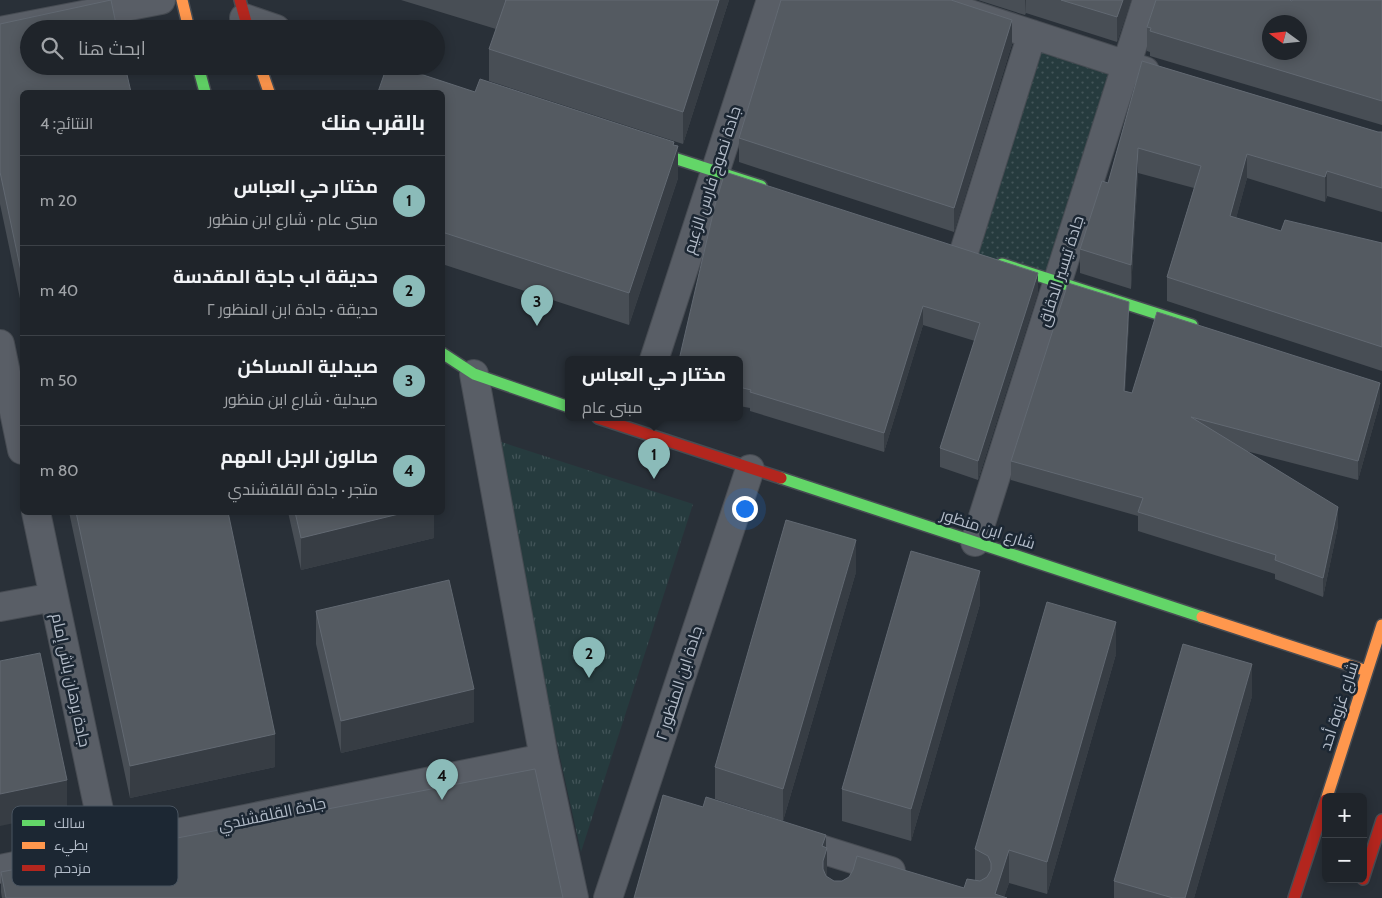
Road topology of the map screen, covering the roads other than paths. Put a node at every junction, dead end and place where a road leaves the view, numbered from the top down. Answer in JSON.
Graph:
{"nodes":[{"id":1,"x":161,"y":0,"type":"edge"},
{"id":2,"x":182,"y":0,"type":"edge"},
{"id":3,"x":771,"y":0,"type":"edge"},
{"id":4,"x":927,"y":0,"type":"edge"},
{"id":5,"x":1147,"y":0,"type":"edge"},
{"id":6,"x":57,"y":20,"type":"edge"},
{"id":7,"x":187,"y":20,"type":"edge"},
{"id":8,"x":20,"y":27,"type":"edge"},
{"id":9,"x":0,"y":31,"type":"edge"},
{"id":10,"x":1032,"y":34,"type":"junction"},
{"id":11,"x":1127,"y":65,"type":"junction"},
{"id":12,"x":200,"y":75,"type":"edge"},
{"id":13,"x":263,"y":75,"type":"edge"},
{"id":14,"x":1164,"y":76,"type":"edge"},
{"id":15,"x":204,"y":90,"type":"edge"},
{"id":16,"x":268,"y":90,"type":"edge"},
{"id":17,"x":633,"y":144,"type":"edge"},
{"id":18,"x":715,"y":171,"type":"junction"},
{"id":19,"x":770,"y":189,"type":"edge"},
{"id":20,"x":964,"y":252,"type":"edge"},
{"id":21,"x":992,"y":261,"type":"edge"},
{"id":22,"x":1058,"y":282,"type":"junction"},
{"id":23,"x":1206,"y":330,"type":"edge"},
{"id":24,"x":0,"y":344,"type":"edge"},
{"id":25,"x":445,"y":356,"type":"edge"},
{"id":26,"x":655,"y":356,"type":"edge"},
{"id":27,"x":474,"y":374,"type":"junction"},
{"id":28,"x":565,"y":407,"type":"edge"},
{"id":29,"x":616,"y":421,"type":"edge"},
{"id":30,"x":633,"y":424,"type":"edge"},
{"id":31,"x":20,"y":440,"type":"edge"},
{"id":32,"x":750,"y":469,"type":"junction"},
{"id":33,"x":37,"y":515,"type":"edge"},
{"id":34,"x":975,"y":542,"type":"junction"},
{"id":35,"x":54,"y":596,"type":"junction"},
{"id":36,"x":0,"y":607,"type":"edge"},
{"id":37,"x":1382,"y":625,"type":"edge"},
{"id":38,"x":1367,"y":671,"type":"junction"},
{"id":39,"x":544,"y":758,"type":"junction"},
{"id":40,"x":1328,"y":793,"type":"edge"},
{"id":41,"x":98,"y":806,"type":"edge"},
{"id":42,"x":1322,"y":810,"type":"edge"},
{"id":43,"x":1382,"y":820,"type":"edge"},
{"id":44,"x":766,"y":832,"type":"edge"},
{"id":45,"x":178,"y":833,"type":"edge"},
{"id":46,"x":1367,"y":866,"type":"edge"},
{"id":47,"x":916,"y":879,"type":"edge"},
{"id":48,"x":574,"y":898,"type":"edge"},
{"id":49,"x":608,"y":898,"type":"edge"},
{"id":50,"x":1294,"y":898,"type":"edge"}],
"edges":[{"from":1,"to":6,"type":"street"},
{"from":2,"to":7,"type":"main road"},
{"from":3,"to":18,"type":"street","name":"جادة نصوح فارس الزعيم"},
{"from":4,"to":10,"type":"street"},
{"from":5,"to":11,"type":"street","name":"جادة تيسير الدقاق"},
{"from":8,"to":9,"type":"street"},
{"from":10,"to":11,"type":"street"},
{"from":10,"to":20,"type":"street"},
{"from":11,"to":14,"type":"street"},
{"from":11,"to":22,"type":"street","name":"جادة تيسير الدقاق"},
{"from":12,"to":15,"type":"main road"},
{"from":13,"to":16,"type":"main road"},
{"from":17,"to":18,"type":"main road"},
{"from":18,"to":19,"type":"main road"},
{"from":18,"to":26,"type":"street","name":"جادة نصوح فارس الزعيم"},
{"from":21,"to":22,"type":"main road"},
{"from":22,"to":23,"type":"main road"},
{"from":22,"to":34,"type":"street","name":"جادة تيسير الدقاق"},
{"from":24,"to":31,"type":"street"},
{"from":25,"to":27,"type":"main road"},
{"from":27,"to":28,"type":"main road"},
{"from":27,"to":39,"type":"street"},
{"from":29,"to":30,"type":"main road","name":"شارع ابن منظور"},
{"from":30,"to":32,"type":"main road","name":"شارع ابن منظور"},
{"from":32,"to":34,"type":"main road","name":"شارع ابن منظور"},
{"from":32,"to":49,"type":"street","name":"جادة ابن المنظور ٢"},
{"from":33,"to":35,"type":"street","name":"جادة برهان باش إمام"},
{"from":34,"to":38,"type":"main road","name":"شارع ابن منظور"},
{"from":35,"to":36,"type":"street"},
{"from":35,"to":41,"type":"street","name":"جادة برهان باش إمام"},
{"from":37,"to":38,"type":"main road","name":"شارع غزوة أحد"},
{"from":38,"to":40,"type":"main road","name":"شارع غزوة أحد"},
{"from":39,"to":45,"type":"street","name":"جادة القلقشندي"},
{"from":39,"to":48,"type":"street"},
{"from":42,"to":50,"type":"main road","name":"شارع غزوة أحد"},
{"from":43,"to":46,"type":"main road"},
{"from":44,"to":47,"type":"street"}]}
